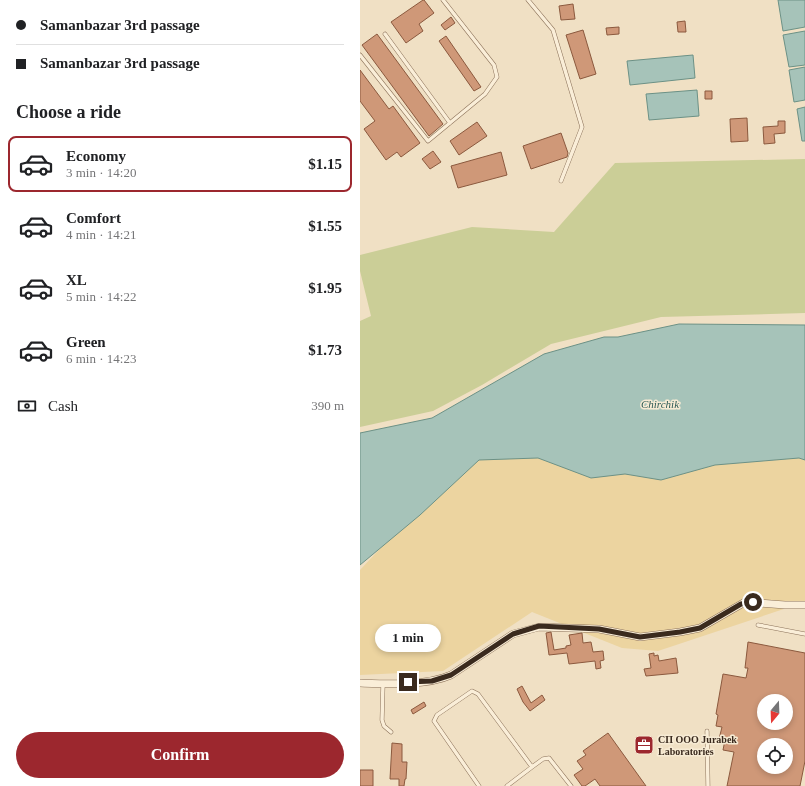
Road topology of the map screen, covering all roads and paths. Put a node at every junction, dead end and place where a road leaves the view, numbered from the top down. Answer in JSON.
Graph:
{"nodes":[{"id":1,"x":443,"y":0,"type":"edge"},
{"id":2,"x":528,"y":0,"type":"edge"},
{"id":3,"x":385,"y":34,"type":"dead end"},
{"id":4,"x":360,"y":55,"type":"edge"},
{"id":5,"x":450,"y":123,"type":"junction"},
{"id":6,"x":561,"y":181,"type":"dead end"},
{"id":7,"x":805,"y":605,"type":"edge"},
{"id":8,"x":758,"y":625,"type":"dead end"},
{"id":9,"x":805,"y":634,"type":"edge"},
{"id":10,"x":360,"y":683,"type":"edge"},
{"id":11,"x":383,"y":684,"type":"junction"},
{"id":12,"x":707,"y":731,"type":"dead end"},
{"id":13,"x":391,"y":732,"type":"dead end"},
{"id":14,"x":532,"y":767,"type":"junction"},
{"id":15,"x":479,"y":786,"type":"edge"},
{"id":16,"x":507,"y":786,"type":"edge"},
{"id":17,"x":571,"y":786,"type":"edge"},
{"id":18,"x":708,"y":786,"type":"edge"}],
"edges":[{"from":1,"to":5,"type":"lane"},
{"from":2,"to":6,"type":"lane"},
{"from":3,"to":5,"type":"lane"},
{"from":4,"to":5,"type":"lane"},
{"from":7,"to":11,"type":"street"},
{"from":8,"to":9,"type":"lane"},
{"from":10,"to":11,"type":"street"},
{"from":11,"to":13,"type":"lane"},
{"from":12,"to":18,"type":"lane"},
{"from":14,"to":15,"type":"lane"},
{"from":14,"to":16,"type":"lane"},
{"from":14,"to":17,"type":"lane"}]}
